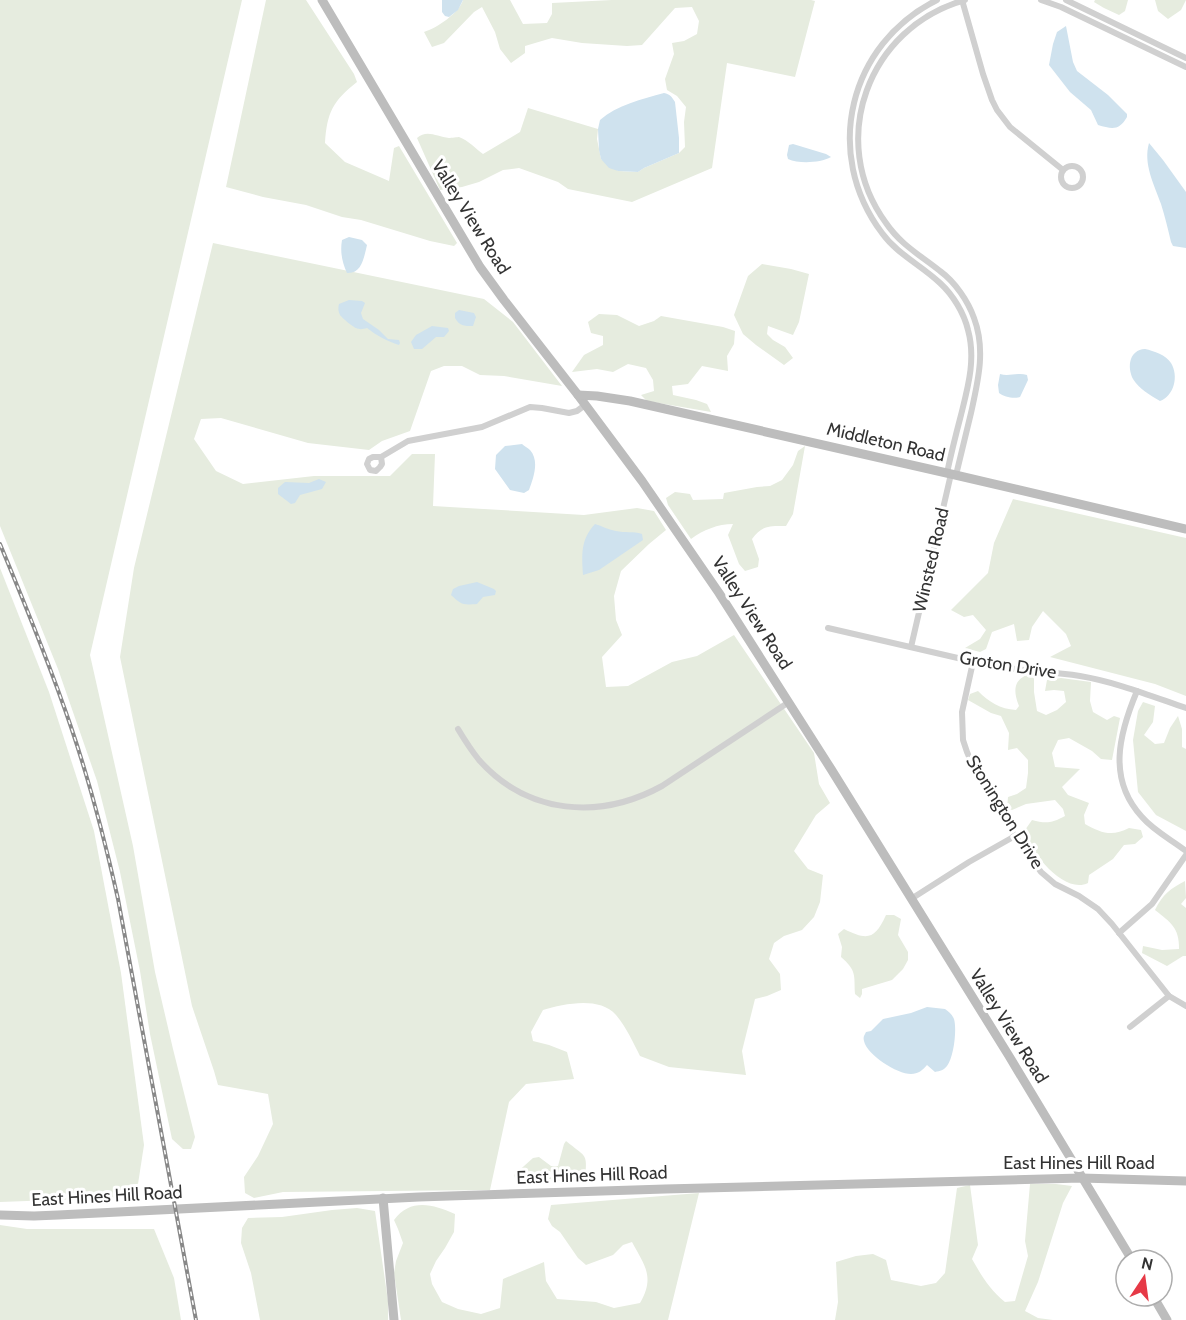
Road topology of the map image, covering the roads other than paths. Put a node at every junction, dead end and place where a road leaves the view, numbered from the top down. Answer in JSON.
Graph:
{"nodes":[{"id":1,"x":322,"y":0,"type":"edge"},
{"id":2,"x":937,"y":0,"type":"edge"},
{"id":3,"x":963,"y":0,"type":"edge"},
{"id":4,"x":1041,"y":0,"type":"edge"},
{"id":5,"x":1066,"y":0,"type":"edge"},
{"id":6,"x":1106,"y":19,"type":"junction"},
{"id":7,"x":1102,"y":27,"type":"junction"},
{"id":8,"x":1186,"y":58,"type":"edge"},
{"id":9,"x":1186,"y":67,"type":"edge"},
{"id":10,"x":852,"y":113,"type":"junction"},
{"id":11,"x":860,"y":114,"type":"junction"},
{"id":12,"x":1063,"y":170,"type":"dead end"},
{"id":13,"x":928,"y":262,"type":"junction"},
{"id":14,"x":923,"y":270,"type":"junction"},
{"id":15,"x":578,"y":395,"type":"junction"},
{"id":16,"x":585,"y":405,"type":"junction"},
{"id":17,"x":381,"y":457,"type":"dead end"},
{"id":18,"x":951,"y":474,"type":"junction"},
{"id":19,"x":1186,"y":529,"type":"edge"},
{"id":20,"x":828,"y":628,"type":"dead end"},
{"id":21,"x":911,"y":647,"type":"junction"},
{"id":22,"x":973,"y":662,"type":"junction"},
{"id":23,"x":1137,"y":691,"type":"junction"},
{"id":24,"x":789,"y":702,"type":"junction"},
{"id":25,"x":1186,"y":708,"type":"edge"},
{"id":26,"x":458,"y":729,"type":"dead end"},
{"id":27,"x":1015,"y":836,"type":"junction"},
{"id":28,"x":1186,"y":853,"type":"edge"},
{"id":29,"x":911,"y":899,"type":"junction"},
{"id":30,"x":1119,"y":933,"type":"junction"},
{"id":31,"x":1169,"y":996,"type":"junction"},
{"id":32,"x":1186,"y":1006,"type":"edge"},
{"id":33,"x":1130,"y":1027,"type":"dead end"},
{"id":34,"x":1081,"y":1178,"type":"junction"},
{"id":35,"x":1186,"y":1181,"type":"edge"},
{"id":36,"x":383,"y":1198,"type":"junction"},
{"id":37,"x":0,"y":1215,"type":"edge"},
{"id":38,"x":1125,"y":1248,"type":"edge"},
{"id":39,"x":394,"y":1320,"type":"edge"}],
"edges":[{"from":1,"to":15,"type":"street","name":"Valley View Road"},
{"from":2,"to":10,"type":"street"},
{"from":3,"to":11,"type":"street"},
{"from":3,"to":12,"type":"street"},
{"from":4,"to":7,"type":"street"},
{"from":5,"to":6,"type":"street"},
{"from":6,"to":7,"type":"street"},
{"from":6,"to":8,"type":"street"},
{"from":7,"to":9,"type":"street"},
{"from":10,"to":11,"type":"street"},
{"from":10,"to":14,"type":"street"},
{"from":11,"to":13,"type":"street"},
{"from":13,"to":14,"type":"street"},
{"from":13,"to":18,"type":"street"},
{"from":14,"to":18,"type":"street"},
{"from":15,"to":16,"type":"street","name":"Valley View Road"},
{"from":15,"to":18,"type":"street","name":"Middleton Road"},
{"from":16,"to":17,"type":"street"},
{"from":16,"to":24,"type":"street","name":"Valley View Road"},
{"from":18,"to":19,"type":"street","name":"Middleton Road"},
{"from":18,"to":21,"type":"street","name":"Winsted Road"},
{"from":20,"to":21,"type":"street","name":"Groton Drive"},
{"from":21,"to":22,"type":"street","name":"Groton Drive"},
{"from":22,"to":23,"type":"street","name":"Groton Drive"},
{"from":22,"to":27,"type":"street","name":"Stonington Drive"},
{"from":23,"to":25,"type":"street","name":"Groton Drive"},
{"from":23,"to":28,"type":"street"},
{"from":24,"to":26,"type":"street"},
{"from":24,"to":29,"type":"street","name":"Valley View Road"},
{"from":27,"to":29,"type":"street"},
{"from":27,"to":30,"type":"street","name":"Stonington Drive"},
{"from":28,"to":30,"type":"street"},
{"from":29,"to":34,"type":"street","name":"Valley View Road"},
{"from":30,"to":31,"type":"street","name":"Stonington Drive"},
{"from":31,"to":32,"type":"street","name":"Stonington Drive"},
{"from":31,"to":33,"type":"street"},
{"from":34,"to":35,"type":"street","name":"East Hines Hill Road"},
{"from":34,"to":36,"type":"street","name":"East Hines Hill Road"},
{"from":34,"to":38,"type":"street","name":"Valley View Road"},
{"from":36,"to":37,"type":"street","name":"East Hines Hill Road"},
{"from":36,"to":39,"type":"street"}]}
